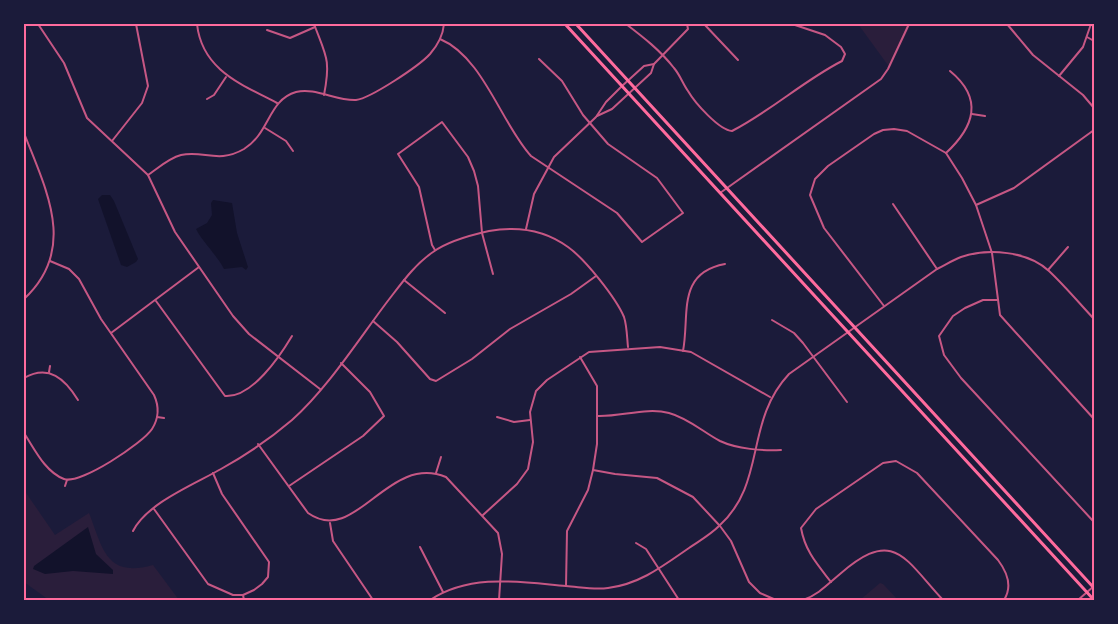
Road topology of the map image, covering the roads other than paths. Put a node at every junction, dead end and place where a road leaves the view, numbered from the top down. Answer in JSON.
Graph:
{"nodes":[{"id":1,"x":38,"y":24,"type":"edge"},
{"id":2,"x":136,"y":24,"type":"edge"},
{"id":3,"x":197,"y":24,"type":"edge"},
{"id":4,"x":444,"y":24,"type":"edge"},
{"id":5,"x":565,"y":24,"type":"edge"},
{"id":6,"x":576,"y":24,"type":"edge"},
{"id":7,"x":626,"y":24,"type":"edge"},
{"id":8,"x":687,"y":24,"type":"edge"},
{"id":9,"x":704,"y":24,"type":"edge"},
{"id":10,"x":792,"y":24,"type":"edge"},
{"id":11,"x":909,"y":24,"type":"edge"},
{"id":12,"x":1007,"y":24,"type":"edge"},
{"id":13,"x":1092,"y":24,"type":"edge"},
{"id":14,"x":314,"y":25,"type":"edge"},
{"id":15,"x":267,"y":30,"type":"dead end"},
{"id":16,"x":1087,"y":38,"type":"junction"},
{"id":17,"x":440,"y":39,"type":"junction"},
{"id":18,"x":1094,"y":41,"type":"edge"},
{"id":19,"x":664,"y":56,"type":"junction"},
{"id":20,"x":539,"y":59,"type":"dead end"},
{"id":21,"x":738,"y":60,"type":"dead end"},
{"id":22,"x":654,"y":64,"type":"junction"},
{"id":23,"x":950,"y":71,"type":"dead end"},
{"id":24,"x":1060,"y":76,"type":"junction"},
{"id":25,"x":226,"y":77,"type":"junction"},
{"id":26,"x":628,"y":81,"type":"junction"},
{"id":27,"x":622,"y":86,"type":"junction"},
{"id":28,"x":635,"y":88,"type":"junction"},
{"id":29,"x":628,"y":94,"type":"junction"},
{"id":30,"x":324,"y":95,"type":"junction"},
{"id":31,"x":207,"y":99,"type":"dead end"},
{"id":32,"x":277,"y":104,"type":"junction"},
{"id":33,"x":1094,"y":108,"type":"edge"},
{"id":34,"x":972,"y":114,"type":"junction"},
{"id":35,"x":985,"y":116,"type":"dead end"},
{"id":36,"x":596,"y":117,"type":"junction"},
{"id":37,"x":589,"y":123,"type":"junction"},
{"id":38,"x":265,"y":128,"type":"junction"},
{"id":39,"x":1094,"y":130,"type":"edge"},
{"id":40,"x":24,"y":133,"type":"edge"},
{"id":41,"x":112,"y":140,"type":"junction"},
{"id":42,"x":293,"y":151,"type":"dead end"},
{"id":43,"x":946,"y":154,"type":"junction"},
{"id":44,"x":547,"y":167,"type":"junction"},
{"id":45,"x":148,"y":175,"type":"junction"},
{"id":46,"x":726,"y":187,"type":"junction"},
{"id":47,"x":720,"y":193,"type":"junction"},
{"id":48,"x":893,"y":204,"type":"dead end"},
{"id":49,"x":976,"y":205,"type":"junction"},
{"id":50,"x":526,"y":230,"type":"junction"},
{"id":51,"x":482,"y":233,"type":"junction"},
{"id":52,"x":1068,"y":247,"type":"dead end"},
{"id":53,"x":435,"y":250,"type":"junction"},
{"id":54,"x":992,"y":252,"type":"junction"},
{"id":55,"x":50,"y":261,"type":"junction"},
{"id":56,"x":725,"y":264,"type":"dead end"},
{"id":57,"x":198,"y":267,"type":"junction"},
{"id":58,"x":937,"y":269,"type":"junction"},
{"id":59,"x":1048,"y":270,"type":"junction"},
{"id":60,"x":493,"y":274,"type":"dead end"},
{"id":61,"x":596,"y":276,"type":"junction"},
{"id":62,"x":404,"y":280,"type":"junction"},
{"id":63,"x":24,"y":299,"type":"edge"},
{"id":64,"x":997,"y":300,"type":"junction"},
{"id":65,"x":156,"y":301,"type":"junction"},
{"id":66,"x":884,"y":306,"type":"junction"},
{"id":67,"x":445,"y":313,"type":"dead end"},
{"id":68,"x":1094,"y":319,"type":"edge"},
{"id":69,"x":772,"y":320,"type":"dead end"},
{"id":70,"x":373,"y":321,"type":"junction"},
{"id":71,"x":854,"y":327,"type":"junction"},
{"id":72,"x":848,"y":332,"type":"junction"},
{"id":73,"x":110,"y":334,"type":"junction"},
{"id":74,"x":292,"y":336,"type":"dead end"},
{"id":75,"x":628,"y":347,"type":"junction"},
{"id":76,"x":683,"y":351,"type":"junction"},
{"id":77,"x":813,"y":356,"type":"junction"},
{"id":78,"x":580,"y":357,"type":"junction"},
{"id":79,"x":278,"y":358,"type":"junction"},
{"id":80,"x":341,"y":363,"type":"junction"},
{"id":81,"x":50,"y":366,"type":"dead end"},
{"id":82,"x":49,"y":372,"type":"junction"},
{"id":83,"x":24,"y":378,"type":"edge"},
{"id":84,"x":320,"y":389,"type":"junction"},
{"id":85,"x":771,"y":397,"type":"junction"},
{"id":86,"x":78,"y":400,"type":"dead end"},
{"id":87,"x":847,"y":402,"type":"dead end"},
{"id":88,"x":597,"y":416,"type":"junction"},
{"id":89,"x":157,"y":417,"type":"junction"},
{"id":90,"x":497,"y":417,"type":"dead end"},
{"id":91,"x":164,"y":418,"type":"dead end"},
{"id":92,"x":1094,"y":419,"type":"edge"},
{"id":93,"x":530,"y":420,"type":"junction"},
{"id":94,"x":24,"y":433,"type":"edge"},
{"id":95,"x":258,"y":444,"type":"junction"},
{"id":96,"x":755,"y":449,"type":"junction"},
{"id":97,"x":781,"y":450,"type":"dead end"},
{"id":98,"x":440,"y":458,"type":"dead end"},
{"id":99,"x":593,"y":470,"type":"junction"},
{"id":100,"x":213,"y":473,"type":"junction"},
{"id":101,"x":436,"y":473,"type":"junction"},
{"id":102,"x":67,"y":480,"type":"junction"},
{"id":103,"x":65,"y":486,"type":"dead end"},
{"id":104,"x":288,"y":487,"type":"junction"},
{"id":105,"x":154,"y":509,"type":"junction"},
{"id":106,"x":483,"y":515,"type":"junction"},
{"id":107,"x":330,"y":522,"type":"junction"},
{"id":108,"x":1094,"y":522,"type":"edge"},
{"id":109,"x":720,"y":526,"type":"junction"},
{"id":110,"x":133,"y":531,"type":"dead end"},
{"id":111,"x":636,"y":543,"type":"dead end"},
{"id":112,"x":420,"y":547,"type":"dead end"},
{"id":113,"x":660,"y":568,"type":"junction"},
{"id":114,"x":500,"y":582,"type":"junction"},
{"id":115,"x":831,"y":582,"type":"junction"},
{"id":116,"x":566,"y":586,"type":"junction"},
{"id":117,"x":1094,"y":587,"type":"edge"},
{"id":118,"x":443,"y":592,"type":"junction"},
{"id":119,"x":1086,"y":592,"type":"junction"},
{"id":120,"x":243,"y":595,"type":"junction"},
{"id":121,"x":244,"y":600,"type":"edge"},
{"id":122,"x":373,"y":600,"type":"edge"},
{"id":123,"x":430,"y":600,"type":"edge"},
{"id":124,"x":499,"y":600,"type":"edge"},
{"id":125,"x":679,"y":600,"type":"edge"},
{"id":126,"x":776,"y":600,"type":"edge"},
{"id":127,"x":803,"y":600,"type":"edge"},
{"id":128,"x":942,"y":600,"type":"edge"},
{"id":129,"x":1004,"y":600,"type":"edge"},
{"id":130,"x":1078,"y":600,"type":"edge"},
{"id":131,"x":1094,"y":600,"type":"edge"}],
"edges":[{"from":1,"to":41,"type":"street"},
{"from":2,"to":41,"type":"street"},
{"from":3,"to":25,"type":"street"},
{"from":4,"to":17,"type":"street"},
{"from":5,"to":27,"type":"main road"},
{"from":6,"to":26,"type":"main road"},
{"from":7,"to":19,"type":"street"},
{"from":8,"to":19,"type":"street"},
{"from":9,"to":21,"type":"street"},
{"from":10,"to":19,"type":"street"},
{"from":11,"to":46,"type":"street"},
{"from":12,"to":24,"type":"street"},
{"from":13,"to":16,"type":"street"},
{"from":14,"to":15,"type":"street"},
{"from":14,"to":30,"type":"street"},
{"from":16,"to":18,"type":"street"},
{"from":16,"to":24,"type":"street"},
{"from":17,"to":30,"type":"street"},
{"from":17,"to":44,"type":"street"},
{"from":19,"to":22,"type":"street"},
{"from":20,"to":37,"type":"street"},
{"from":22,"to":26,"type":"street"},
{"from":22,"to":28,"type":"street"},
{"from":23,"to":34,"type":"street"},
{"from":24,"to":33,"type":"street"},
{"from":25,"to":31,"type":"street"},
{"from":25,"to":32,"type":"street"},
{"from":26,"to":27,"type":"street"},
{"from":26,"to":28,"type":"main road"},
{"from":27,"to":29,"type":"main road"},
{"from":27,"to":36,"type":"street"},
{"from":28,"to":29,"type":"street"},
{"from":28,"to":46,"type":"main road"},
{"from":29,"to":36,"type":"street"},
{"from":29,"to":47,"type":"main road"},
{"from":30,"to":32,"type":"street"},
{"from":32,"to":38,"type":"street"},
{"from":34,"to":35,"type":"street"},
{"from":34,"to":43,"type":"street"},
{"from":36,"to":37,"type":"street"},
{"from":37,"to":44,"type":"street"},
{"from":37,"to":44,"type":"street"},
{"from":38,"to":42,"type":"street"},
{"from":38,"to":45,"type":"street"},
{"from":39,"to":49,"type":"street"},
{"from":40,"to":55,"type":"street"},
{"from":41,"to":45,"type":"street"},
{"from":43,"to":49,"type":"street"},
{"from":43,"to":66,"type":"street"},
{"from":44,"to":50,"type":"street"},
{"from":45,"to":57,"type":"street"},
{"from":46,"to":47,"type":"street"},
{"from":46,"to":71,"type":"main road"},
{"from":47,"to":72,"type":"main road"},
{"from":48,"to":58,"type":"street"},
{"from":49,"to":54,"type":"street"},
{"from":50,"to":51,"type":"street"},
{"from":50,"to":61,"type":"street"},
{"from":51,"to":53,"type":"street"},
{"from":51,"to":53,"type":"street"},
{"from":51,"to":60,"type":"street"},
{"from":52,"to":59,"type":"street"},
{"from":53,"to":62,"type":"street"},
{"from":54,"to":58,"type":"street"},
{"from":54,"to":59,"type":"street"},
{"from":54,"to":64,"type":"street"},
{"from":55,"to":63,"type":"street"},
{"from":55,"to":73,"type":"street"},
{"from":56,"to":76,"type":"street"},
{"from":57,"to":65,"type":"street"},
{"from":57,"to":79,"type":"street"},
{"from":58,"to":66,"type":"street"},
{"from":59,"to":68,"type":"street"},
{"from":61,"to":70,"type":"street"},
{"from":61,"to":75,"type":"street"},
{"from":62,"to":67,"type":"street"},
{"from":62,"to":70,"type":"street"},
{"from":64,"to":92,"type":"street"},
{"from":64,"to":108,"type":"street"},
{"from":65,"to":73,"type":"street"},
{"from":65,"to":79,"type":"street"},
{"from":66,"to":71,"type":"street"},
{"from":69,"to":77,"type":"street"},
{"from":70,"to":80,"type":"street"},
{"from":71,"to":72,"type":"street"},
{"from":71,"to":117,"type":"main road"},
{"from":72,"to":77,"type":"street"},
{"from":72,"to":119,"type":"main road"},
{"from":73,"to":89,"type":"street"},
{"from":74,"to":79,"type":"street"},
{"from":75,"to":76,"type":"street"},
{"from":75,"to":78,"type":"street"},
{"from":76,"to":85,"type":"street"},
{"from":77,"to":85,"type":"street"},
{"from":77,"to":87,"type":"street"},
{"from":78,"to":88,"type":"street"},
{"from":78,"to":93,"type":"street"},
{"from":79,"to":84,"type":"street"},
{"from":80,"to":84,"type":"street"},
{"from":80,"to":104,"type":"street"},
{"from":81,"to":82,"type":"street"},
{"from":82,"to":83,"type":"street"},
{"from":82,"to":86,"type":"street"},
{"from":84,"to":95,"type":"street"},
{"from":85,"to":96,"type":"street"},
{"from":88,"to":96,"type":"street"},
{"from":88,"to":99,"type":"street"},
{"from":89,"to":91,"type":"street"},
{"from":89,"to":102,"type":"street"},
{"from":90,"to":93,"type":"street"},
{"from":93,"to":106,"type":"street"},
{"from":94,"to":102,"type":"street"},
{"from":95,"to":100,"type":"street"},
{"from":95,"to":104,"type":"street"},
{"from":96,"to":97,"type":"street"},
{"from":96,"to":109,"type":"street"},
{"from":98,"to":101,"type":"street"},
{"from":99,"to":109,"type":"street"},
{"from":99,"to":116,"type":"street"},
{"from":100,"to":105,"type":"street"},
{"from":100,"to":120,"type":"street"},
{"from":101,"to":106,"type":"street"},
{"from":101,"to":107,"type":"street"},
{"from":102,"to":103,"type":"street"},
{"from":104,"to":107,"type":"street"},
{"from":105,"to":110,"type":"street"},
{"from":105,"to":120,"type":"street"},
{"from":106,"to":114,"type":"street"},
{"from":107,"to":122,"type":"street"},
{"from":109,"to":113,"type":"street"},
{"from":109,"to":126,"type":"street"},
{"from":111,"to":113,"type":"street"},
{"from":112,"to":118,"type":"street"},
{"from":113,"to":116,"type":"street"},
{"from":113,"to":125,"type":"street"},
{"from":114,"to":116,"type":"street"},
{"from":114,"to":118,"type":"street"},
{"from":114,"to":124,"type":"street"},
{"from":115,"to":127,"type":"street"},
{"from":115,"to":128,"type":"street"},
{"from":115,"to":129,"type":"street"},
{"from":117,"to":119,"type":"street"},
{"from":118,"to":123,"type":"street"},
{"from":119,"to":130,"type":"street"},
{"from":119,"to":131,"type":"main road"},
{"from":120,"to":121,"type":"street"}]}
